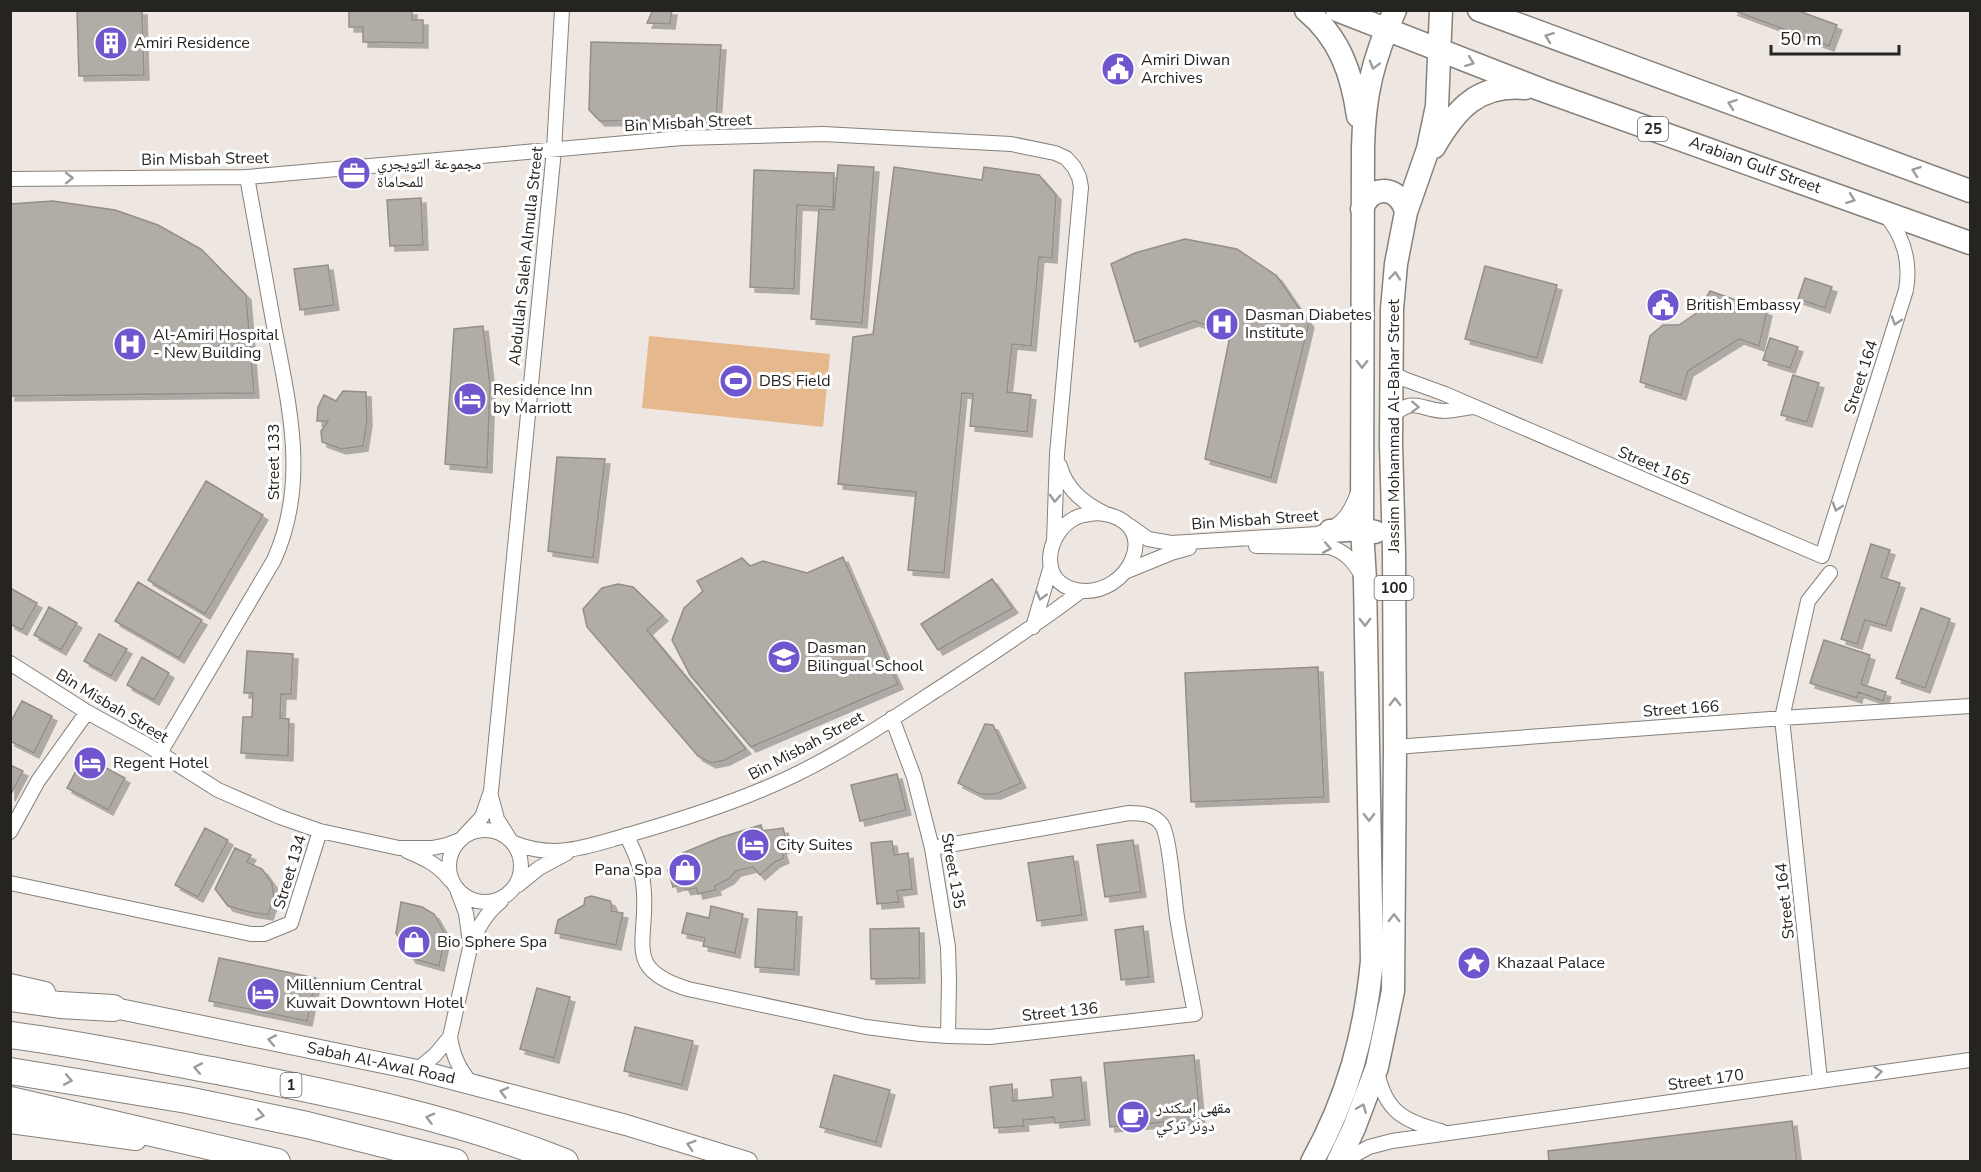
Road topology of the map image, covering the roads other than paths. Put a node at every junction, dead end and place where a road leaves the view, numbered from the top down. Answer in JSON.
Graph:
{"nodes":[{"id":1,"x":562,"y":10,"type":"edge"},
{"id":2,"x":1306,"y":10,"type":"edge"},
{"id":3,"x":1337,"y":10,"type":"edge"},
{"id":4,"x":1441,"y":10,"type":"edge"},
{"id":5,"x":1479,"y":10,"type":"edge"},
{"id":6,"x":1391,"y":20,"type":"edge"},
{"id":7,"x":1440,"y":51,"type":"junction"},
{"id":8,"x":1542,"y":90,"type":"junction"},
{"id":9,"x":1363,"y":148,"type":"junction"},
{"id":10,"x":554,"y":150,"type":"junction"},
{"id":11,"x":1420,"y":175,"type":"junction"},
{"id":12,"x":247,"y":177,"type":"junction"},
{"id":13,"x":10,"y":179,"type":"edge"},
{"id":14,"x":1971,"y":191,"type":"edge"},
{"id":15,"x":1362,"y":208,"type":"junction"},
{"id":16,"x":1882,"y":210,"type":"junction"},
{"id":17,"x":1406,"y":212,"type":"junction"},
{"id":18,"x":1971,"y":243,"type":"edge"},
{"id":19,"x":1391,"y":369,"type":"junction"},
{"id":20,"x":1474,"y":407,"type":"junction"},
{"id":21,"x":1391,"y":418,"type":"junction"},
{"id":22,"x":1057,"y":454,"type":"junction"},
{"id":23,"x":1362,"y":485,"type":"junction"},
{"id":24,"x":1106,"y":514,"type":"junction"},
{"id":25,"x":1130,"y":526,"type":"junction"},
{"id":26,"x":1362,"y":529,"type":"junction"},
{"id":27,"x":1330,"y":531,"type":"junction"},
{"id":28,"x":1054,"y":542,"type":"junction"},
{"id":29,"x":1394,"y":552,"type":"junction"},
{"id":30,"x":1821,"y":556,"type":"joint"},
{"id":31,"x":1051,"y":566,"type":"junction"},
{"id":32,"x":1126,"y":571,"type":"junction"},
{"id":33,"x":1830,"y":573,"type":"dead end"},
{"id":34,"x":1365,"y":580,"type":"junction"},
{"id":35,"x":1081,"y":591,"type":"junction"},
{"id":36,"x":1033,"y":627,"type":"junction"},
{"id":37,"x":10,"y":663,"type":"edge"},
{"id":38,"x":1971,"y":706,"type":"edge"},
{"id":39,"x":87,"y":712,"type":"junction"},
{"id":40,"x":892,"y":718,"type":"junction"},
{"id":41,"x":1782,"y":718,"type":"junction"},
{"id":42,"x":1395,"y":747,"type":"junction"},
{"id":43,"x":160,"y":753,"type":"junction"},
{"id":44,"x":491,"y":790,"type":"junction"},
{"id":45,"x":320,"y":831,"type":"junction"},
{"id":46,"x":10,"y":832,"type":"edge"},
{"id":47,"x":626,"y":835,"type":"junction"},
{"id":48,"x":462,"y":838,"type":"junction"},
{"id":49,"x":512,"y":841,"type":"junction"},
{"id":50,"x":399,"y":848,"type":"junction"},
{"id":51,"x":932,"y":848,"type":"junction"},
{"id":52,"x":575,"y":850,"type":"junction"},
{"id":53,"x":10,"y":883,"type":"edge"},
{"id":54,"x":455,"y":886,"type":"junction"},
{"id":55,"x":511,"y":893,"type":"junction"},
{"id":56,"x":470,"y":948,"type":"junction"},
{"id":57,"x":10,"y":984,"type":"edge"},
{"id":58,"x":10,"y":998,"type":"edge"},
{"id":59,"x":112,"y":1008,"type":"junction"},
{"id":60,"x":10,"y":1035,"type":"edge"},
{"id":61,"x":948,"y":1036,"type":"junction"},
{"id":62,"x":450,"y":1037,"type":"junction"},
{"id":63,"x":1971,"y":1060,"type":"edge"},
{"id":64,"x":1377,"y":1067,"type":"junction"},
{"id":65,"x":417,"y":1070,"type":"junction"},
{"id":66,"x":10,"y":1071,"type":"edge"},
{"id":67,"x":1821,"y":1080,"type":"junction"},
{"id":68,"x":471,"y":1083,"type":"junction"},
{"id":69,"x":10,"y":1100,"type":"edge"},
{"id":70,"x":10,"y":1123,"type":"edge"},
{"id":71,"x":1446,"y":1133,"type":"junction"},
{"id":72,"x":266,"y":1161,"type":"edge"},
{"id":73,"x":277,"y":1161,"type":"edge"},
{"id":74,"x":455,"y":1161,"type":"edge"},
{"id":75,"x":565,"y":1161,"type":"edge"},
{"id":76,"x":747,"y":1161,"type":"edge"},
{"id":77,"x":1312,"y":1161,"type":"edge"},
{"id":78,"x":1338,"y":1161,"type":"edge"},
{"id":79,"x":1342,"y":1161,"type":"edge"}],
"edges":[{"from":1,"to":10,"type":"street","name":"Abdullah Saleh Almulla Street"},
{"from":2,"to":9,"type":"main road"},
{"from":3,"to":6,"type":"main road","name":"Arabian Gulf Street","number":"25"},
{"from":4,"to":7,"type":"main road","name":"Jassim Mohammad Al-Bahar Street","number":"100"},
{"from":14,"to":5,"type":"main road","one_way":true},
{"from":6,"to":7,"type":"main road","name":"Arabian Gulf Street","number":"25"},
{"from":6,"to":9,"type":"main road","name":"Jassim Mohammad Al-Bahar Street","number":"100","one_way":true},
{"from":7,"to":8,"type":"main road","name":"Arabian Gulf Street","number":"25","one_way":true},
{"from":7,"to":11,"type":"main road","name":"Jassim Mohammad Al-Bahar Street","number":"100"},
{"from":8,"to":11,"type":"main road"},
{"from":8,"to":16,"type":"main road","name":"Arabian Gulf Street","number":"25","one_way":true},
{"from":9,"to":15,"type":"main road","name":"Jassim Mohammad Al-Bahar Street","number":"100"},
{"from":10,"to":12,"type":"street","name":"Bin Misbah Street"},
{"from":10,"to":22,"type":"street","name":"Bin Misbah Street"},
{"from":10,"to":44,"type":"street","name":"Abdullah Saleh Almulla Street"},
{"from":11,"to":17,"type":"main road","name":"Jassim Mohammad Al-Bahar Street","number":"100"},
{"from":13,"to":12,"type":"street","name":"Bin Misbah Street","one_way":true},
{"from":12,"to":43,"type":"street","name":"Street 133"},
{"from":15,"to":17,"type":"main road"},
{"from":15,"to":23,"type":"main road","name":"Jassim Mohammad Al-Bahar Street","number":"100","one_way":true},
{"from":16,"to":18,"type":"main road","name":"Arabian Gulf Street","number":"25"},
{"from":16,"to":30,"type":"street","name":"Street 164","one_way":true},
{"from":19,"to":17,"type":"main road","name":"Jassim Mohammad Al-Bahar Street","number":"100","one_way":true},
{"from":19,"to":20,"type":"street","name":"Street 165"},
{"from":19,"to":21,"type":"main road","name":"Jassim Mohammad Al-Bahar Street","number":"100"},
{"from":21,"to":20,"type":"street","one_way":true},
{"from":20,"to":30,"type":"street","name":"Street 165"},
{"from":21,"to":29,"type":"main road","name":"Jassim Mohammad Al-Bahar Street","number":"100"},
{"from":22,"to":24,"type":"street","name":"Bin Misbah Street"},
{"from":22,"to":28,"type":"street","name":"Bin Misbah Street","one_way":true},
{"from":23,"to":26,"type":"main road","name":"Jassim Mohammad Al-Bahar Street","number":"100"},
{"from":23,"to":27,"type":"street","name":"Bin Misbah Street"},
{"from":24,"to":25,"type":"street"},
{"from":24,"to":28,"type":"street"},
{"from":25,"to":27,"type":"street","name":"Bin Misbah Street"},
{"from":25,"to":32,"type":"street"},
{"from":26,"to":27,"type":"main road"},
{"from":26,"to":29,"type":"main road"},
{"from":26,"to":34,"type":"main road","name":"Jassim Mohammad Al-Bahar Street","number":"100"},
{"from":28,"to":31,"type":"street"},
{"from":42,"to":29,"type":"main road","name":"Jassim Mohammad Al-Bahar Street","number":"100","one_way":true},
{"from":31,"to":35,"type":"street"},
{"from":31,"to":36,"type":"street","one_way":true},
{"from":32,"to":34,"type":"street","name":"Bin Misbah Street","one_way":true},
{"from":32,"to":35,"type":"street"},
{"from":33,"to":41,"type":"street","name":"Street 164"},
{"from":34,"to":77,"type":"main road","name":"Jassim Mohammad Al-Bahar Street","number":"100","one_way":true},
{"from":35,"to":36,"type":"street","name":"Bin Misbah Street"},
{"from":36,"to":40,"type":"street","name":"Bin Misbah Street"},
{"from":37,"to":39,"type":"street","name":"Bin Misbah Street"},
{"from":38,"to":41,"type":"street","name":"Street 166"},
{"from":39,"to":43,"type":"street","name":"Bin Misbah Street"},
{"from":39,"to":46,"type":"street"},
{"from":40,"to":47,"type":"street","name":"Bin Misbah Street"},
{"from":40,"to":51,"type":"street","name":"Street 135"},
{"from":41,"to":42,"type":"street","name":"Street 166"},
{"from":41,"to":67,"type":"street","name":"Street 164"},
{"from":64,"to":42,"type":"main road","name":"Jassim Mohammad Al-Bahar Street","number":"100","one_way":true},
{"from":43,"to":45,"type":"street","name":"Bin Misbah Street"},
{"from":44,"to":48,"type":"street","name":"Abdullah Saleh Almulla Street"},
{"from":44,"to":49,"type":"street","name":"Abdullah Saleh Almulla Street"},
{"from":45,"to":50,"type":"street","name":"Bin Misbah Street"},
{"from":45,"to":53,"type":"street","name":"Street 134"},
{"from":47,"to":52,"type":"street","name":"Bin Misbah Street"},
{"from":47,"to":61,"type":"street","name":"Street 136"},
{"from":48,"to":49,"type":"street"},
{"from":48,"to":50,"type":"street","name":"Bin Misbah Street"},
{"from":48,"to":54,"type":"street"},
{"from":49,"to":52,"type":"street","name":"Bin Misbah Street"},
{"from":49,"to":55,"type":"street"},
{"from":50,"to":54,"type":"street","name":"Bin Misbah Street"},
{"from":51,"to":61,"type":"street","name":"Street 135"},
{"from":51,"to":61,"type":"street","name":"Street 136"},
{"from":52,"to":55,"type":"street","name":"Bin Misbah Street"},
{"from":54,"to":55,"type":"street"},
{"from":54,"to":56,"type":"street"},
{"from":55,"to":56,"type":"street"},
{"from":56,"to":62,"type":"street"},
{"from":57,"to":59,"type":"main road","name":"Sabah Al-Awal Road"},
{"from":58,"to":59,"type":"highway"},
{"from":65,"to":59,"type":"main road","name":"Sabah Al-Awal Road","one_way":true},
{"from":75,"to":60,"type":"highway","number":"1","one_way":true},
{"from":62,"to":65,"type":"street"},
{"from":62,"to":68,"type":"street"},
{"from":67,"to":63,"type":"street","name":"Street 170","one_way":true},
{"from":64,"to":71,"type":"street","name":"Street 170"},
{"from":78,"to":64,"type":"main road","name":"Jassim Mohammad Al-Bahar Street","number":"100","one_way":true},
{"from":65,"to":68,"type":"main road","name":"Sabah Al-Awal Road"},
{"from":66,"to":74,"type":"highway","number":"1","one_way":true},
{"from":67,"to":71,"type":"street","name":"Street 170"},
{"from":76,"to":68,"type":"main road","name":"Sabah Al-Awal Road","one_way":true},
{"from":69,"to":73,"type":"highway"},
{"from":70,"to":72,"type":"main road"},
{"from":71,"to":79,"type":"street","name":"Street 170"}]}
